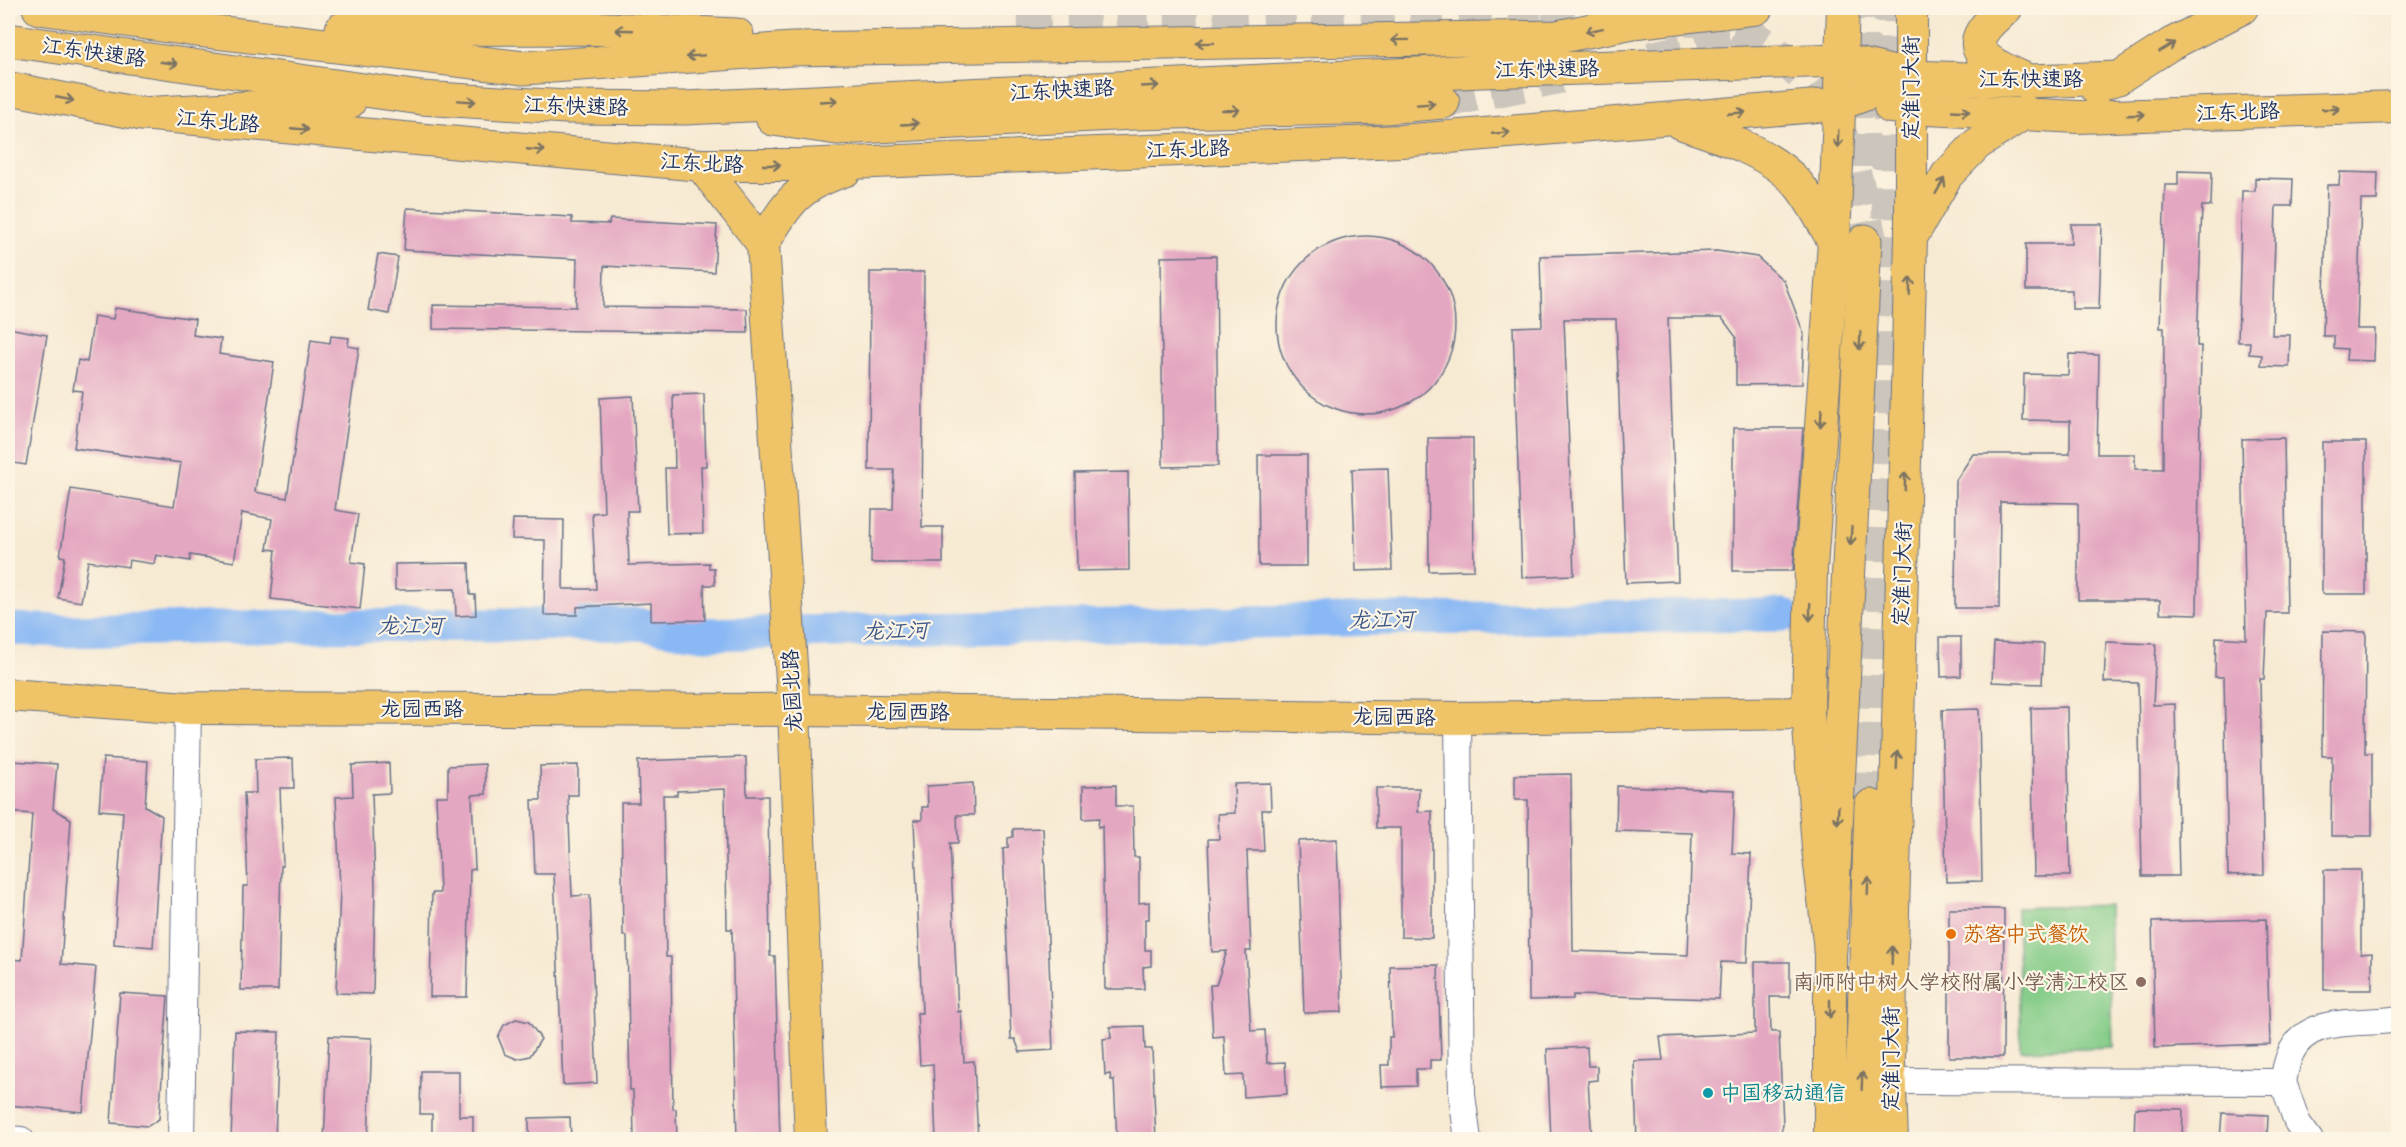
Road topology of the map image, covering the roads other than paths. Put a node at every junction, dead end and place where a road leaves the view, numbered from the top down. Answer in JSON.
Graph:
{"nodes":[{"id":1,"x":39,"y":8,"type":"edge"},
{"id":2,"x":365,"y":8,"type":"edge"},
{"id":3,"x":1756,"y":8,"type":"edge"},
{"id":4,"x":1843,"y":8,"type":"edge"},
{"id":5,"x":1911,"y":8,"type":"edge"},
{"id":6,"x":2006,"y":8,"type":"edge"},
{"id":7,"x":2242,"y":8,"type":"edge"},
{"id":8,"x":1633,"y":22,"type":"junction"},
{"id":9,"x":586,"y":28,"type":"junction"},
{"id":10,"x":189,"y":29,"type":"junction"},
{"id":11,"x":1018,"y":29,"type":"tunnel mouth"},
{"id":12,"x":8,"y":40,"type":"edge"},
{"id":13,"x":1841,"y":60,"type":"junction"},
{"id":14,"x":1635,"y":68,"type":"junction"},
{"id":15,"x":2118,"y":78,"type":"junction"},
{"id":16,"x":2028,"y":81,"type":"junction"},
{"id":17,"x":8,"y":88,"type":"edge"},
{"id":18,"x":1912,"y":93,"type":"junction"},
{"id":19,"x":421,"y":98,"type":"junction"},
{"id":20,"x":1443,"y":102,"type":"tunnel mouth"},
{"id":21,"x":1839,"y":104,"type":"junction"},
{"id":22,"x":2398,"y":107,"type":"edge"},
{"id":23,"x":685,"y":108,"type":"junction"},
{"id":24,"x":141,"y":114,"type":"junction"},
{"id":25,"x":2020,"y":114,"type":"junction"},
{"id":26,"x":1668,"y":119,"type":"junction"},
{"id":27,"x":874,"y":161,"type":"junction"},
{"id":28,"x":701,"y":165,"type":"junction"},
{"id":29,"x":1911,"y":237,"type":"junction"},
{"id":30,"x":1849,"y":242,"type":"junction"},
{"id":31,"x":763,"y":244,"type":"junction"},
{"id":32,"x":8,"y":695,"type":"edge"},
{"id":33,"x":188,"y":708,"type":"junction"},
{"id":34,"x":794,"y":710,"type":"junction"},
{"id":35,"x":1808,"y":713,"type":"junction"},
{"id":36,"x":1458,"y":718,"type":"junction"},
{"id":37,"x":1870,"y":806,"type":"tunnel mouth"},
{"id":38,"x":1830,"y":950,"type":"junction"},
{"id":39,"x":2398,"y":1019,"type":"edge"},
{"id":40,"x":1890,"y":1081,"type":"junction"},
{"id":41,"x":2283,"y":1082,"type":"junction"},
{"id":42,"x":8,"y":1139,"type":"edge"},
{"id":43,"x":21,"y":1140,"type":"edge"},
{"id":44,"x":181,"y":1140,"type":"edge"},
{"id":45,"x":811,"y":1140,"type":"edge"},
{"id":46,"x":1468,"y":1140,"type":"edge"},
{"id":47,"x":1830,"y":1140,"type":"edge"},
{"id":48,"x":1860,"y":1140,"type":"edge"},
{"id":49,"x":1892,"y":1140,"type":"edge"},
{"id":50,"x":2310,"y":1140,"type":"edge"}],
"edges":[{"from":1,"to":10,"type":"highway","name":"江东快速路"},
{"from":2,"to":9,"type":"highway"},
{"from":3,"to":8,"type":"highway","name":"江东快速路"},
{"from":4,"to":13,"type":"main road"},
{"from":5,"to":18,"type":"main road","name":"定淮门大街"},
{"from":6,"to":16,"type":"highway"},
{"from":15,"to":7,"type":"main road","one_way":true},
{"from":8,"to":10,"type":"highway","name":"江东快速路","one_way":true},
{"from":8,"to":14,"type":"highway"},
{"from":9,"to":10,"type":"highway"},
{"from":11,"to":9,"type":"highway","one_way":true},
{"from":12,"to":19,"type":"highway","name":"江东快速路","one_way":true},
{"from":13,"to":14,"type":"highway","name":"江东快速路"},
{"from":13,"to":18,"type":"highway","name":"江东快速路"},
{"from":13,"to":21,"type":"main road"},
{"from":23,"to":14,"type":"highway","name":"江东快速路","one_way":true},
{"from":15,"to":16,"type":"highway","name":"江东快速路"},
{"from":15,"to":25,"type":"main road"},
{"from":16,"to":18,"type":"highway","name":"江东快速路"},
{"from":17,"to":24,"type":"main road","name":"江东北路","one_way":true},
{"from":18,"to":21,"type":"main road","name":"江东北路"},
{"from":18,"to":25,"type":"main road","name":"江东北路","one_way":true},
{"from":18,"to":29,"type":"main road","name":"定淮门大街"},
{"from":19,"to":23,"type":"highway","name":"江东快速路","one_way":true},
{"from":19,"to":24,"type":"highway"},
{"from":23,"to":20,"type":"highway","one_way":true},
{"from":26,"to":21,"type":"main road","name":"江东北路","one_way":true},
{"from":21,"to":30,"type":"main road","one_way":true},
{"from":25,"to":22,"type":"main road","name":"江东北路","one_way":true},
{"from":24,"to":28,"type":"main road","name":"江东北路","one_way":true},
{"from":29,"to":25,"type":"main road","one_way":true},
{"from":27,"to":26,"type":"main road","name":"江东北路","one_way":true},
{"from":26,"to":30,"type":"main road"},
{"from":28,"to":27,"type":"main road","name":"江东北路","one_way":true},
{"from":27,"to":31,"type":"main road"},
{"from":28,"to":31,"type":"main road"},
{"from":40,"to":29,"type":"main road","name":"定淮门大街","one_way":true},
{"from":30,"to":35,"type":"main road","one_way":true},
{"from":30,"to":38,"type":"highway","one_way":true},
{"from":31,"to":34,"type":"main road","name":"龙园北路"},
{"from":32,"to":33,"type":"main road","name":"龙园西路"},
{"from":33,"to":34,"type":"main road","name":"龙园西路"},
{"from":33,"to":44,"type":"street"},
{"from":34,"to":36,"type":"main road","name":"龙园西路"},
{"from":34,"to":45,"type":"main road","name":"龙园北路"},
{"from":35,"to":36,"type":"main road","name":"龙园西路"},
{"from":35,"to":38,"type":"main road"},
{"from":36,"to":46,"type":"street"},
{"from":48,"to":37,"type":"highway","one_way":true},
{"from":38,"to":47,"type":"main road","one_way":true},
{"from":39,"to":41,"type":"street"},
{"from":40,"to":41,"type":"street"},
{"from":40,"to":49,"type":"main road","name":"定淮门大街"},
{"from":41,"to":50,"type":"street"},
{"from":42,"to":43,"type":"street"}]}
